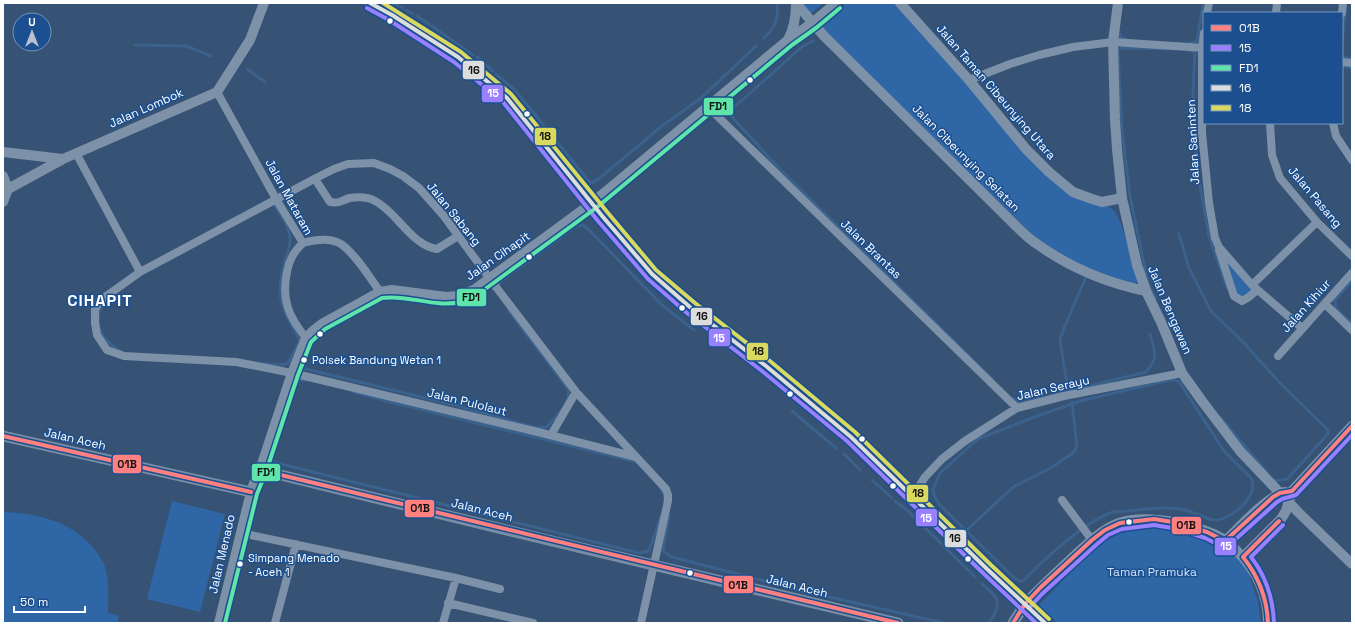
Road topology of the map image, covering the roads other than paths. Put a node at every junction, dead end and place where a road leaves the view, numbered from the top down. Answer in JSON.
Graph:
{"nodes":[{"id":1,"x":264,"y":3,"type":"edge"},
{"id":2,"x":370,"y":3,"type":"edge"},
{"id":3,"x":796,"y":3,"type":"edge"},
{"id":4,"x":836,"y":3,"type":"edge"},
{"id":5,"x":900,"y":3,"type":"edge"},
{"id":6,"x":1118,"y":3,"type":"edge"},
{"id":7,"x":812,"y":23,"type":"junction"},
{"id":8,"x":788,"y":40,"type":"junction"},
{"id":9,"x":1113,"y":42,"type":"junction"},
{"id":10,"x":1203,"y":48,"type":"edge"},
{"id":11,"x":969,"y":80,"type":"junction"},
{"id":12,"x":217,"y":92,"type":"junction"},
{"id":13,"x":708,"y":107,"type":"junction"},
{"id":14,"x":1270,"y":124,"type":"edge"},
{"id":15,"x":1333,"y":124,"type":"edge"},
{"id":16,"x":3,"y":152,"type":"edge"},
{"id":17,"x":76,"y":153,"type":"junction"},
{"id":18,"x":63,"y":159,"type":"junction"},
{"id":19,"x":1352,"y":160,"type":"edge"},
{"id":20,"x":3,"y":176,"type":"edge"},
{"id":21,"x":315,"y":178,"type":"junction"},
{"id":22,"x":8,"y":189,"type":"junction"},
{"id":23,"x":276,"y":198,"type":"junction"},
{"id":24,"x":1122,"y":198,"type":"junction"},
{"id":25,"x":3,"y":202,"type":"edge"},
{"id":26,"x":592,"y":203,"type":"junction"},
{"id":27,"x":1317,"y":222,"type":"junction"},
{"id":28,"x":458,"y":236,"type":"junction"},
{"id":29,"x":303,"y":243,"type":"junction"},
{"id":30,"x":1219,"y":247,"type":"junction"},
{"id":31,"x":1352,"y":256,"type":"edge"},
{"id":32,"x":140,"y":272,"type":"junction"},
{"id":33,"x":1352,"y":273,"type":"edge"},
{"id":34,"x":490,"y":279,"type":"junction"},
{"id":35,"x":1255,"y":287,"type":"junction"},
{"id":36,"x":380,"y":292,"type":"junction"},
{"id":37,"x":1146,"y":292,"type":"junction"},
{"id":38,"x":1325,"y":304,"type":"junction"},
{"id":39,"x":1302,"y":328,"type":"junction"},
{"id":40,"x":1352,"y":330,"type":"edge"},
{"id":41,"x":306,"y":338,"type":"junction"},
{"id":42,"x":1278,"y":356,"type":"dead end"},
{"id":43,"x":292,"y":373,"type":"junction"},
{"id":44,"x":1182,"y":373,"type":"junction"},
{"id":45,"x":576,"y":392,"type":"junction"},
{"id":46,"x":1017,"y":408,"type":"junction"},
{"id":47,"x":1352,"y":426,"type":"edge"},
{"id":48,"x":551,"y":435,"type":"junction"},
{"id":49,"x":3,"y":436,"type":"edge"},
{"id":50,"x":636,"y":457,"type":"junction"},
{"id":51,"x":260,"y":470,"type":"junction"},
{"id":52,"x":1292,"y":491,"type":"junction"},
{"id":53,"x":251,"y":492,"type":"junction"},
{"id":54,"x":1280,"y":493,"type":"junction"},
{"id":55,"x":913,"y":496,"type":"junction"},
{"id":56,"x":1062,"y":500,"type":"dead end"},
{"id":57,"x":1289,"y":503,"type":"junction"},
{"id":58,"x":241,"y":533,"type":"junction"},
{"id":59,"x":1092,"y":540,"type":"junction"},
{"id":60,"x":1225,"y":540,"type":"junction"},
{"id":61,"x":296,"y":544,"type":"junction"},
{"id":62,"x":1243,"y":557,"type":"junction"},
{"id":63,"x":1352,"y":564,"type":"edge"},
{"id":64,"x":654,"y":565,"type":"junction"},
{"id":65,"x":456,"y":578,"type":"junction"},
{"id":66,"x":500,"y":589,"type":"dead end"},
{"id":67,"x":448,"y":603,"type":"junction"},
{"id":68,"x":1026,"y":604,"type":"junction"},
{"id":69,"x":221,"y":622,"type":"edge"},
{"id":70,"x":275,"y":623,"type":"edge"},
{"id":71,"x":443,"y":623,"type":"edge"},
{"id":72,"x":534,"y":623,"type":"edge"},
{"id":73,"x":641,"y":623,"type":"edge"},
{"id":74,"x":898,"y":623,"type":"edge"},
{"id":75,"x":1013,"y":623,"type":"edge"},
{"id":76,"x":1045,"y":623,"type":"edge"},
{"id":77,"x":1268,"y":623,"type":"edge"}],
"edges":[{"from":1,"to":12,"type":"street"},
{"from":2,"to":26,"type":"main road"},
{"from":3,"to":7,"type":"street","name":"Jalan Cibeunying Selatan"},
{"from":3,"to":8,"type":"street"},
{"from":4,"to":7,"type":"street","name":"Jalan Cihapit"},
{"from":5,"to":11,"type":"street","name":"Jalan Taman Cibeunying Utara"},
{"from":6,"to":9,"type":"street","name":"Jalan Bengawan"},
{"from":7,"to":8,"type":"street","name":"Jalan Cihapit"},
{"from":7,"to":37,"type":"street","name":"Jalan Cibeunying Selatan"},
{"from":8,"to":13,"type":"street","name":"Jalan Cihapit"},
{"from":9,"to":10,"type":"street"},
{"from":9,"to":11,"type":"street"},
{"from":9,"to":24,"type":"street","name":"Jalan Bengawan"},
{"from":10,"to":30,"type":"street","name":"Jalan Saninten"},
{"from":11,"to":24,"type":"street","name":"Jalan Taman Cibeunying Utara"},
{"from":12,"to":17,"type":"street","name":"Jalan Lombok"},
{"from":12,"to":23,"type":"street","name":"Jalan Mataram"},
{"from":13,"to":26,"type":"street","name":"Jalan Cihapit"},
{"from":13,"to":46,"type":"street","name":"Jalan Brantas"},
{"from":14,"to":27,"type":"street","name":"Jalan Pasang"},
{"from":15,"to":19,"type":"street"},
{"from":16,"to":18,"type":"street"},
{"from":17,"to":18,"type":"street","name":"Jalan Lombok"},
{"from":17,"to":32,"type":"street"},
{"from":18,"to":22,"type":"street","name":"Jalan Lombok"},
{"from":20,"to":22,"type":"street"},
{"from":21,"to":23,"type":"street","name":"Jalan Sabang"},
{"from":21,"to":28,"type":"street","name":"Jalan Sabang"},
{"from":21,"to":28,"type":"street"},
{"from":22,"to":25,"type":"street"},
{"from":23,"to":29,"type":"street","name":"Jalan Mataram"},
{"from":23,"to":32,"type":"street","name":"Jalan Sabang"},
{"from":24,"to":37,"type":"street","name":"Jalan Bengawan"},
{"from":26,"to":34,"type":"street","name":"Jalan Cihapit"},
{"from":26,"to":55,"type":"main road"},
{"from":27,"to":31,"type":"street","name":"Jalan Pasang"},
{"from":27,"to":35,"type":"street"},
{"from":28,"to":34,"type":"street","name":"Jalan Sabang"},
{"from":29,"to":36,"type":"street"},
{"from":29,"to":41,"type":"street","name":"Jalan Mataram"},
{"from":30,"to":35,"type":"street","name":"Jalan Saninten"},
{"from":30,"to":35,"type":"street","name":"Jalan Saninten"},
{"from":32,"to":43,"type":"street","name":"Jalan Pulolaut"},
{"from":33,"to":38,"type":"street","name":"Jalan Kihiur"},
{"from":34,"to":36,"type":"street","name":"Jalan Cihapit"},
{"from":34,"to":45,"type":"street","name":"Jalan Sabang"},
{"from":35,"to":39,"type":"street","name":"Jalan Saninten"},
{"from":36,"to":41,"type":"street","name":"Jalan Cihapit"},
{"from":37,"to":44,"type":"street","name":"Jalan Bengawan"},
{"from":38,"to":39,"type":"street","name":"Jalan Kihiur"},
{"from":38,"to":40,"type":"street"},
{"from":39,"to":42,"type":"street","name":"Jalan Kihiur"},
{"from":41,"to":43,"type":"street","name":"Jalan Cihapit"},
{"from":43,"to":48,"type":"street","name":"Jalan Pulolaut"},
{"from":43,"to":51,"type":"street","name":"Jalan Cihapit"},
{"from":44,"to":46,"type":"street","name":"Jalan Serayu"},
{"from":44,"to":54,"type":"street","name":"Jalan Bengawan"},
{"from":45,"to":48,"type":"street"},
{"from":45,"to":50,"type":"street","name":"Jalan Sabang"},
{"from":46,"to":55,"type":"street","name":"Jalan Serayu"},
{"from":47,"to":52,"type":"street"},
{"from":48,"to":50,"type":"street","name":"Jalan Pulolaut"},
{"from":49,"to":53,"type":"main road","name":"Jalan Aceh"},
{"from":50,"to":64,"type":"street","name":"Jalan Sabang"},
{"from":51,"to":53,"type":"main road"},
{"from":51,"to":64,"type":"main road","name":"Jalan Aceh"},
{"from":52,"to":54,"type":"street"},
{"from":52,"to":57,"type":"street"},
{"from":53,"to":58,"type":"street","name":"Jalan Menado"},
{"from":54,"to":57,"type":"street","name":"Jalan Bengawan"},
{"from":54,"to":60,"type":"street"},
{"from":55,"to":68,"type":"main road"},
{"from":56,"to":59,"type":"street"},
{"from":57,"to":62,"type":"street"},
{"from":57,"to":63,"type":"street","name":"Jalan Bengawan"},
{"from":58,"to":61,"type":"street"},
{"from":58,"to":69,"type":"street","name":"Jalan Menado"},
{"from":59,"to":60,"type":"street"},
{"from":59,"to":68,"type":"street"},
{"from":60,"to":62,"type":"street"},
{"from":61,"to":65,"type":"street"},
{"from":61,"to":70,"type":"street"},
{"from":62,"to":77,"type":"street"},
{"from":64,"to":73,"type":"street"},
{"from":64,"to":74,"type":"main road","name":"Jalan Aceh"},
{"from":65,"to":66,"type":"street"},
{"from":65,"to":67,"type":"street"},
{"from":67,"to":71,"type":"street"},
{"from":67,"to":72,"type":"street"},
{"from":68,"to":75,"type":"main road"},
{"from":68,"to":76,"type":"main road"}]}
